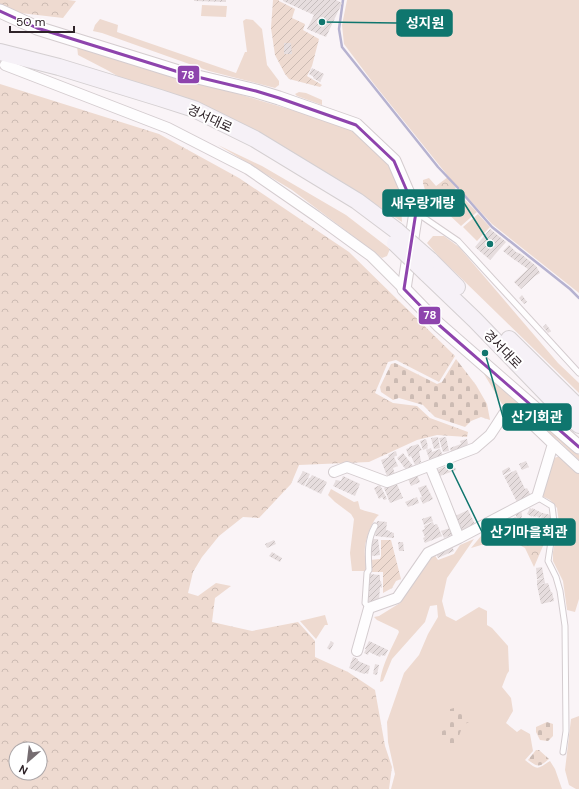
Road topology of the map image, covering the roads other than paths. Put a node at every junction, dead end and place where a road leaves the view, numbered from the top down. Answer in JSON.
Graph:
{"nodes":[{"id":1,"x":0,"y":11,"type":"edge"},
{"id":2,"x":2,"y":60,"type":"edge"},
{"id":3,"x":416,"y":212,"type":"junction"},
{"id":4,"x":428,"y":266,"type":"junction"},
{"id":5,"x":404,"y":289,"type":"junction"},
{"id":6,"x":579,"y":373,"type":"edge"},
{"id":7,"x":579,"y":408,"type":"edge"},
{"id":8,"x":579,"y":425,"type":"edge"},
{"id":9,"x":553,"y":444,"type":"junction"},
{"id":10,"x":579,"y":447,"type":"edge"},
{"id":11,"x":430,"y":466,"type":"junction"},
{"id":12,"x":579,"y":468,"type":"edge"},
{"id":13,"x":334,"y":472,"type":"dead end"},
{"id":14,"x":536,"y":497,"type":"junction"},
{"id":15,"x":375,"y":526,"type":"dead end"},
{"id":16,"x":459,"y":538,"type":"junction"},
{"id":17,"x":369,"y":608,"type":"junction"},
{"id":18,"x":358,"y":651,"type":"dead end"},
{"id":19,"x":563,"y":752,"type":"dead end"}],
"edges":[{"from":1,"to":3,"type":"street"},
{"from":2,"to":4,"type":"main road","name":"경서대로","bridge":true},
{"from":2,"to":5,"type":"street"},
{"from":3,"to":5,"type":"street"},
{"from":3,"to":6,"type":"lane"},
{"from":4,"to":7,"type":"main road","name":"경서대로"},
{"from":4,"to":8,"type":"main road","name":"경서대로"},
{"from":5,"to":10,"type":"street"},
{"from":9,"to":11,"type":"street"},
{"from":9,"to":12,"type":"street"},
{"from":9,"to":14,"type":"street"},
{"from":11,"to":13,"type":"street"},
{"from":11,"to":16,"type":"street"},
{"from":14,"to":16,"type":"street"},
{"from":14,"to":19,"type":"lane"},
{"from":15,"to":17,"type":"lane"},
{"from":16,"to":17,"type":"street"},
{"from":17,"to":18,"type":"street"}]}
